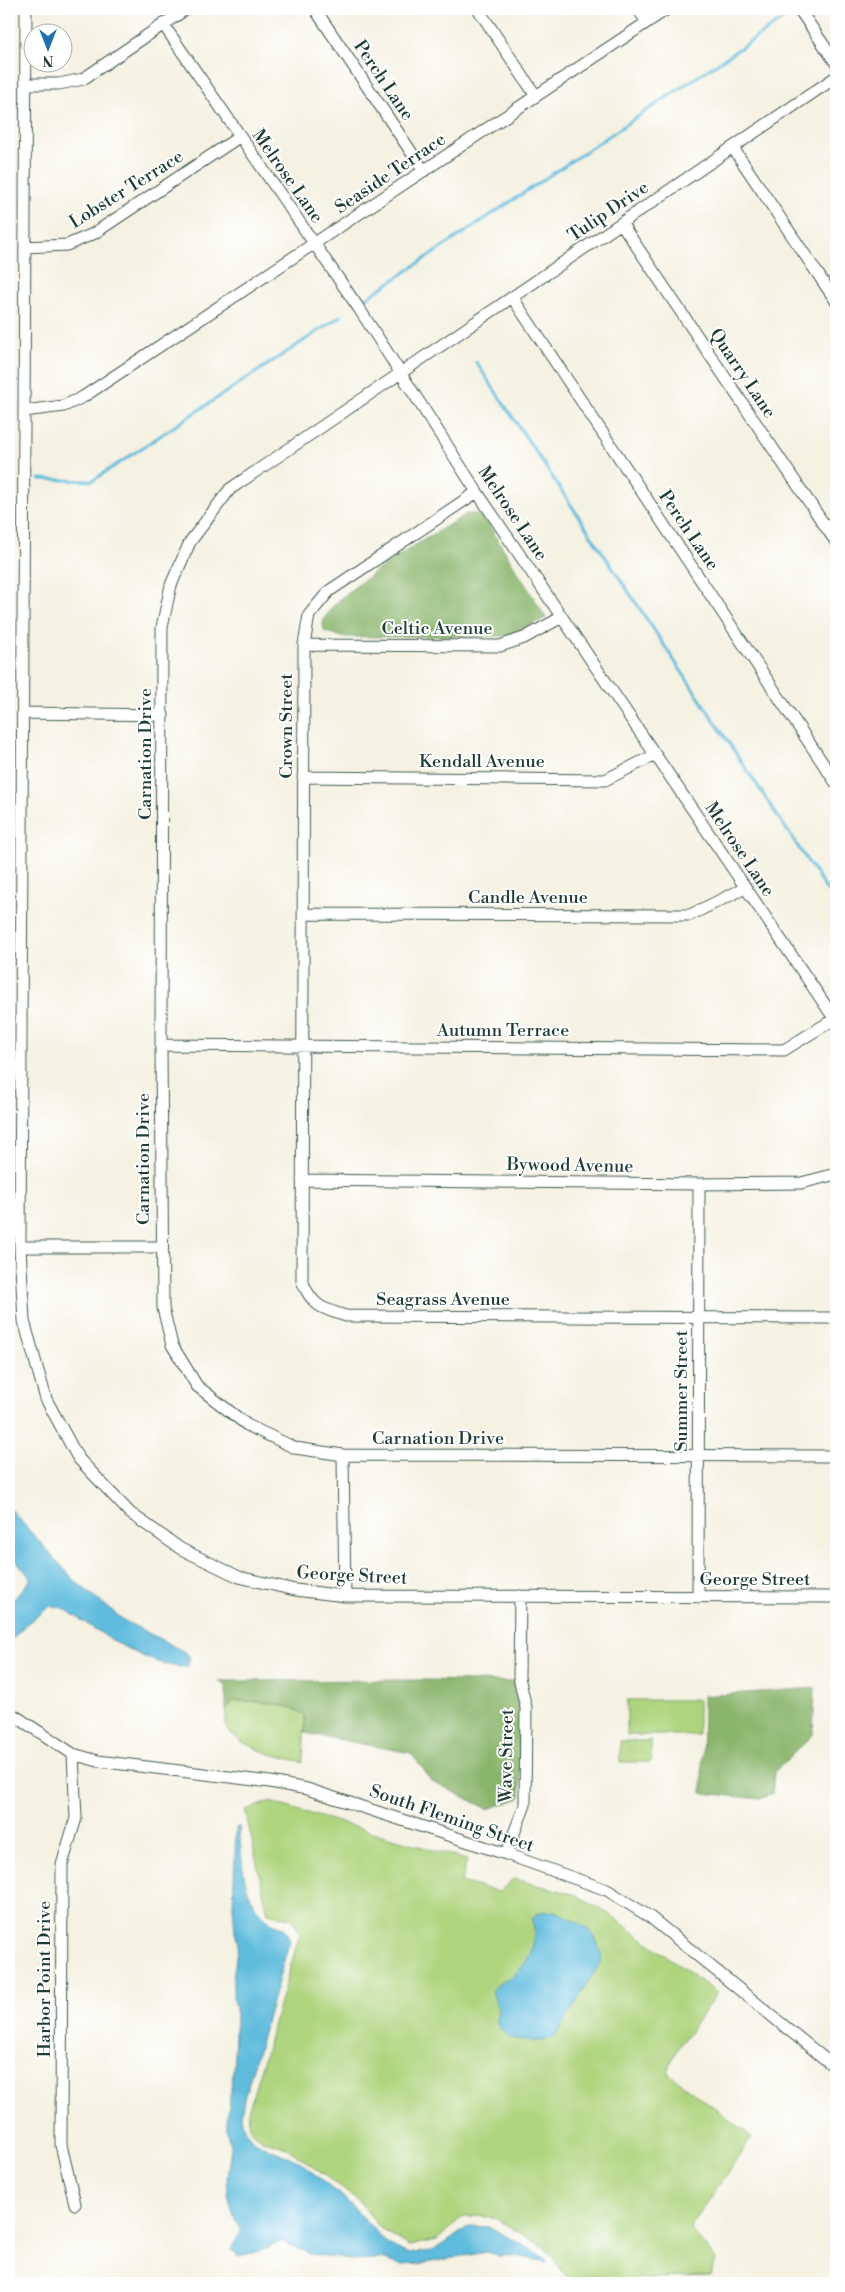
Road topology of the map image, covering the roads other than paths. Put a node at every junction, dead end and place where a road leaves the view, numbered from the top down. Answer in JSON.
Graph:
{"nodes":[{"id":1,"x":26,"y":9,"type":"edge"},
{"id":2,"x":186,"y":9,"type":"edge"},
{"id":3,"x":315,"y":9,"type":"edge"},
{"id":4,"x":478,"y":9,"type":"edge"},
{"id":5,"x":638,"y":9,"type":"edge"},
{"id":6,"x":667,"y":9,"type":"edge"},
{"id":7,"x":799,"y":9,"type":"edge"},
{"id":8,"x":647,"y":22,"type":"junction"},
{"id":9,"x":163,"y":24,"type":"junction"},
{"id":10,"x":836,"y":63,"type":"edge"},
{"id":11,"x":836,"y":77,"type":"edge"},
{"id":12,"x":26,"y":84,"type":"junction"},
{"id":13,"x":536,"y":96,"type":"junction"},
{"id":14,"x":239,"y":137,"type":"junction"},
{"id":15,"x":733,"y":148,"type":"junction"},
{"id":16,"x":424,"y":171,"type":"junction"},
{"id":17,"x":621,"y":223,"type":"junction"},
{"id":18,"x":315,"y":245,"type":"junction"},
{"id":19,"x":25,"y":247,"type":"junction"},
{"id":20,"x":512,"y":297,"type":"junction"},
{"id":21,"x":836,"y":301,"type":"edge"},
{"id":22,"x":400,"y":374,"type":"junction"},
{"id":23,"x":24,"y":411,"type":"junction"},
{"id":24,"x":477,"y":492,"type":"junction"},
{"id":25,"x":836,"y":542,"type":"edge"},
{"id":26,"x":562,"y":617,"type":"junction"},
{"id":27,"x":304,"y":646,"type":"junction"},
{"id":28,"x":24,"y":713,"type":"junction"},
{"id":29,"x":163,"y":714,"type":"junction"},
{"id":30,"x":655,"y":755,"type":"junction"},
{"id":31,"x":303,"y":777,"type":"junction"},
{"id":32,"x":836,"y":782,"type":"edge"},
{"id":33,"x":745,"y":888,"type":"junction"},
{"id":34,"x":304,"y":914,"type":"junction"},
{"id":35,"x":836,"y":1020,"type":"edge"},
{"id":36,"x":161,"y":1045,"type":"junction"},
{"id":37,"x":302,"y":1046,"type":"junction"},
{"id":38,"x":836,"y":1174,"type":"edge"},
{"id":39,"x":302,"y":1180,"type":"junction"},
{"id":40,"x":699,"y":1184,"type":"junction"},
{"id":41,"x":20,"y":1247,"type":"junction"},
{"id":42,"x":161,"y":1247,"type":"junction"},
{"id":43,"x":698,"y":1316,"type":"junction"},
{"id":44,"x":836,"y":1318,"type":"edge"},
{"id":45,"x":343,"y":1455,"type":"junction"},
{"id":46,"x":699,"y":1456,"type":"junction"},
{"id":47,"x":836,"y":1456,"type":"edge"},
{"id":48,"x":345,"y":1596,"type":"junction"},
{"id":49,"x":520,"y":1596,"type":"junction"},
{"id":50,"x":698,"y":1597,"type":"junction"},
{"id":51,"x":836,"y":1597,"type":"edge"},
{"id":52,"x":9,"y":1712,"type":"edge"},
{"id":53,"x":73,"y":1754,"type":"junction"},
{"id":54,"x":506,"y":1854,"type":"junction"},
{"id":55,"x":836,"y":2068,"type":"edge"},
{"id":56,"x":75,"y":2204,"type":"dead end"}],
"edges":[{"from":1,"to":12,"type":"street","name":"George Street"},
{"from":2,"to":9,"type":"street"},
{"from":3,"to":16,"type":"street","name":"Perch Lane"},
{"from":4,"to":13,"type":"street"},
{"from":5,"to":8,"type":"street"},
{"from":6,"to":8,"type":"street","name":"Seaside Terrace"},
{"from":7,"to":10,"type":"street"},
{"from":8,"to":13,"type":"street","name":"Seaside Terrace"},
{"from":9,"to":12,"type":"street"},
{"from":9,"to":14,"type":"street","name":"Melrose Lane"},
{"from":11,"to":15,"type":"street","name":"Tulip Drive"},
{"from":12,"to":19,"type":"street","name":"George Street"},
{"from":13,"to":16,"type":"street","name":"Seaside Terrace"},
{"from":14,"to":18,"type":"street","name":"Melrose Lane"},
{"from":14,"to":19,"type":"street","name":"Lobster Terrace"},
{"from":15,"to":17,"type":"street","name":"Tulip Drive"},
{"from":15,"to":21,"type":"street"},
{"from":16,"to":18,"type":"street","name":"Seaside Terrace"},
{"from":17,"to":20,"type":"street","name":"Tulip Drive"},
{"from":17,"to":25,"type":"street","name":"Quarry Lane"},
{"from":18,"to":22,"type":"street","name":"Melrose Lane"},
{"from":18,"to":23,"type":"street","name":"Seaside Terrace"},
{"from":19,"to":23,"type":"street","name":"George Street"},
{"from":20,"to":22,"type":"street","name":"Tulip Drive"},
{"from":20,"to":32,"type":"street","name":"Perch Lane"},
{"from":22,"to":24,"type":"street","name":"Melrose Lane"},
{"from":22,"to":29,"type":"street","name":"Carnation Drive"},
{"from":23,"to":28,"type":"street","name":"George Street"},
{"from":24,"to":26,"type":"street","name":"Melrose Lane"},
{"from":24,"to":27,"type":"street","name":"Crown Street"},
{"from":26,"to":27,"type":"street","name":"Celtic Avenue"},
{"from":26,"to":30,"type":"street","name":"Melrose Lane"},
{"from":27,"to":31,"type":"street","name":"Crown Street"},
{"from":28,"to":29,"type":"street"},
{"from":28,"to":41,"type":"street","name":"George Street"},
{"from":29,"to":36,"type":"street","name":"Carnation Drive"},
{"from":30,"to":31,"type":"street","name":"Kendall Avenue"},
{"from":30,"to":33,"type":"street","name":"Melrose Lane"},
{"from":31,"to":34,"type":"street","name":"Crown Street"},
{"from":33,"to":34,"type":"street","name":"Candle Avenue"},
{"from":33,"to":35,"type":"street","name":"Melrose Lane"},
{"from":34,"to":37,"type":"street","name":"Crown Street"},
{"from":35,"to":37,"type":"street","name":"Autumn Terrace"},
{"from":36,"to":37,"type":"street","name":"Autumn Terrace"},
{"from":36,"to":42,"type":"street","name":"Carnation Drive"},
{"from":37,"to":39,"type":"street","name":"Seagrass Avenue"},
{"from":38,"to":40,"type":"street","name":"Bywood Avenue"},
{"from":39,"to":40,"type":"street","name":"Bywood Avenue"},
{"from":39,"to":43,"type":"street","name":"Seagrass Avenue"},
{"from":40,"to":43,"type":"street","name":"Summer Street"},
{"from":41,"to":42,"type":"street"},
{"from":41,"to":48,"type":"street","name":"George Street"},
{"from":42,"to":45,"type":"street","name":"Carnation Drive"},
{"from":43,"to":44,"type":"street","name":"Seagrass Avenue"},
{"from":43,"to":46,"type":"street","name":"Summer Street"},
{"from":45,"to":46,"type":"street","name":"Carnation Drive"},
{"from":45,"to":48,"type":"street"},
{"from":46,"to":47,"type":"street","name":"Carnation Drive"},
{"from":46,"to":50,"type":"street","name":"Summer Street"},
{"from":48,"to":49,"type":"street","name":"George Street"},
{"from":49,"to":50,"type":"street","name":"George Street"},
{"from":49,"to":54,"type":"street","name":"Wave Street"},
{"from":50,"to":51,"type":"street","name":"George Street"},
{"from":52,"to":53,"type":"street","name":"South Fleming Street"},
{"from":53,"to":54,"type":"street","name":"South Fleming Street"},
{"from":53,"to":56,"type":"street","name":"Harbor Point Drive"},
{"from":54,"to":55,"type":"street","name":"South Fleming Street"}]}
